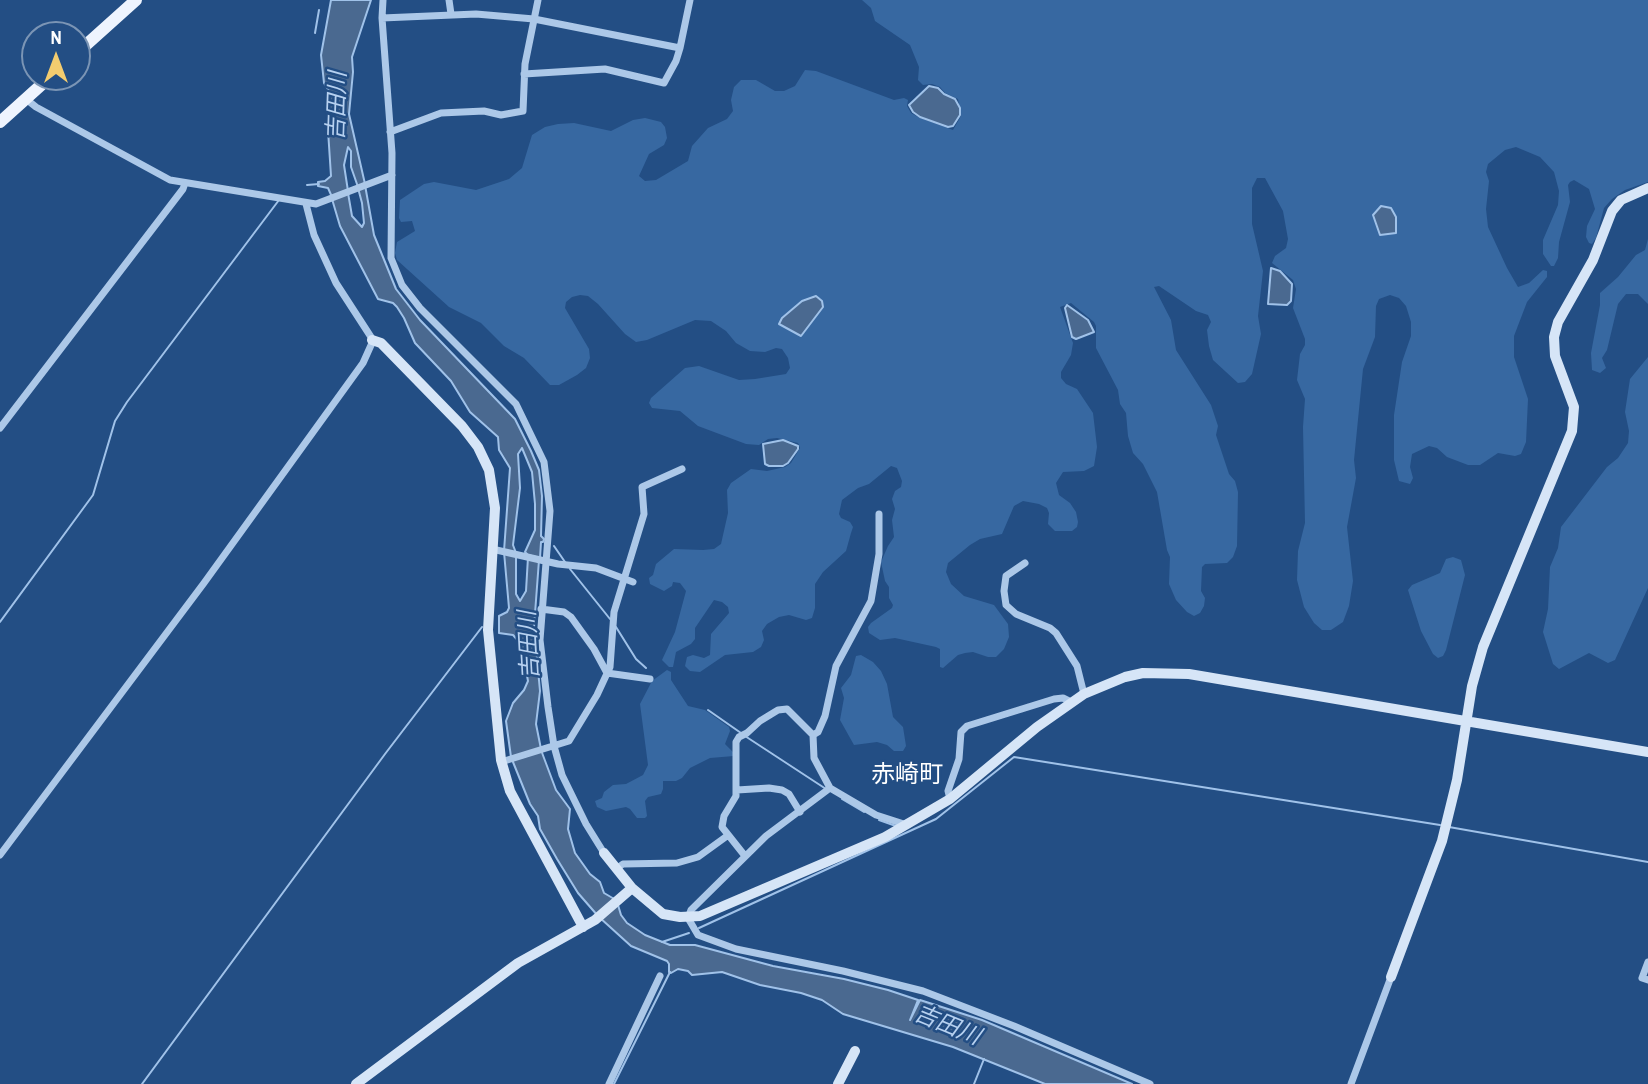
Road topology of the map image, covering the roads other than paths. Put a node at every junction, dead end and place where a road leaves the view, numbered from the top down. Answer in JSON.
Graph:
{"nodes":[{"id":1,"x":136,"y":0,"type":"edge"},
{"id":2,"x":383,"y":0,"type":"edge"},
{"id":3,"x":449,"y":0,"type":"edge"},
{"id":4,"x":538,"y":0,"type":"edge"},
{"id":5,"x":690,"y":0,"type":"edge"},
{"id":6,"x":451,"y":14,"type":"junction"},
{"id":7,"x":382,"y":18,"type":"junction"},
{"id":8,"x":534,"y":19,"type":"junction"},
{"id":9,"x":91,"y":40,"type":"edge"},
{"id":10,"x":680,"y":48,"type":"junction"},
{"id":11,"x":524,"y":74,"type":"junction"},
{"id":12,"x":35,"y":91,"type":"edge"},
{"id":13,"x":26,"y":99,"type":"junction"},
{"id":14,"x":0,"y":122,"type":"edge"},
{"id":15,"x":390,"y":132,"type":"junction"},
{"id":16,"x":392,"y":175,"type":"junction"},
{"id":17,"x":186,"y":183,"type":"junction"},
{"id":18,"x":1648,"y":188,"type":"edge"},
{"id":19,"x":306,"y":204,"type":"junction"},
{"id":20,"x":372,"y":340,"type":"junction"},
{"id":21,"x":0,"y":428,"type":"edge"},
{"id":22,"x":682,"y":469,"type":"dead end"},
{"id":23,"x":879,"y":514,"type":"dead end"},
{"id":24,"x":495,"y":550,"type":"junction"},
{"id":25,"x":545,"y":560,"type":"junction"},
{"id":26,"x":1025,"y":563,"type":"dead end"},
{"id":27,"x":624,"y":579,"type":"junction"},
{"id":28,"x":633,"y":582,"type":"dead end"},
{"id":29,"x":541,"y":609,"type":"junction"},
{"id":30,"x":607,"y":673,"type":"junction"},
{"id":31,"x":650,"y":679,"type":"dead end"},
{"id":32,"x":1084,"y":694,"type":"junction"},
{"id":33,"x":1071,"y":702,"type":"junction"},
{"id":34,"x":1466,"y":722,"type":"junction"},
{"id":35,"x":813,"y":735,"type":"junction"},
{"id":36,"x":552,"y":747,"type":"junction"},
{"id":37,"x":1648,"y":752,"type":"edge"},
{"id":38,"x":504,"y":761,"type":"junction"},
{"id":39,"x":737,"y":790,"type":"junction"},
{"id":40,"x":828,"y":790,"type":"junction"},
{"id":41,"x":950,"y":799,"type":"junction"},
{"id":42,"x":800,"y":812,"type":"junction"},
{"id":43,"x":907,"y":825,"type":"junction"},
{"id":44,"x":727,"y":836,"type":"junction"},
{"id":45,"x":2,"y":850,"type":"edge"},
{"id":46,"x":604,"y":853,"type":"joint"},
{"id":47,"x":745,"y":856,"type":"junction"},
{"id":48,"x":615,"y":869,"type":"junction"},
{"id":49,"x":630,"y":890,"type":"junction"},
{"id":50,"x":688,"y":918,"type":"junction"},
{"id":51,"x":583,"y":927,"type":"junction"},
{"id":52,"x":1648,"y":962,"type":"edge"},
{"id":53,"x":660,"y":976,"type":"dead end"},
{"id":54,"x":1391,"y":977,"type":"joint"},
{"id":55,"x":1648,"y":980,"type":"edge"},
{"id":56,"x":855,"y":1051,"type":"dead end"},
{"id":57,"x":356,"y":1084,"type":"edge"},
{"id":58,"x":609,"y":1084,"type":"edge"},
{"id":59,"x":838,"y":1084,"type":"edge"},
{"id":60,"x":1150,"y":1084,"type":"edge"},
{"id":61,"x":1351,"y":1084,"type":"edge"}],
"edges":[{"from":1,"to":9,"type":"main road"},
{"from":2,"to":7,"type":"street"},
{"from":3,"to":6,"type":"street"},
{"from":4,"to":8,"type":"street"},
{"from":5,"to":10,"type":"street"},
{"from":6,"to":7,"type":"street"},
{"from":6,"to":8,"type":"street"},
{"from":7,"to":15,"type":"street"},
{"from":8,"to":10,"type":"street"},
{"from":8,"to":11,"type":"street"},
{"from":10,"to":11,"type":"street"},
{"from":11,"to":15,"type":"street"},
{"from":12,"to":13,"type":"main road"},
{"from":13,"to":14,"type":"main road"},
{"from":13,"to":17,"type":"street"},
{"from":15,"to":16,"type":"street"},
{"from":16,"to":19,"type":"street"},
{"from":16,"to":25,"type":"street"},
{"from":17,"to":19,"type":"street"},
{"from":17,"to":21,"type":"street"},
{"from":18,"to":34,"type":"street"},
{"from":19,"to":20,"type":"street"},
{"from":20,"to":24,"type":"street"},
{"from":20,"to":45,"type":"street"},
{"from":22,"to":27,"type":"street"},
{"from":23,"to":35,"type":"street"},
{"from":24,"to":25,"type":"street"},
{"from":24,"to":38,"type":"street"},
{"from":25,"to":27,"type":"street"},
{"from":25,"to":29,"type":"street"},
{"from":26,"to":32,"type":"street"},
{"from":27,"to":28,"type":"street"},
{"from":27,"to":30,"type":"street"},
{"from":29,"to":30,"type":"street"},
{"from":29,"to":36,"type":"street"},
{"from":30,"to":31,"type":"street"},
{"from":30,"to":36,"type":"street"},
{"from":32,"to":33,"type":"street"},
{"from":32,"to":34,"type":"street"},
{"from":33,"to":41,"type":"street"},
{"from":33,"to":41,"type":"street"},
{"from":34,"to":37,"type":"street"},
{"from":34,"to":54,"type":"street"},
{"from":35,"to":39,"type":"street"},
{"from":35,"to":40,"type":"street"},
{"from":36,"to":38,"type":"street"},
{"from":36,"to":46,"type":"street"},
{"from":38,"to":51,"type":"street"},
{"from":39,"to":42,"type":"street"},
{"from":39,"to":44,"type":"street"},
{"from":40,"to":42,"type":"street"},
{"from":40,"to":43,"type":"street"},
{"from":41,"to":43,"type":"street"},
{"from":42,"to":47,"type":"street"},
{"from":43,"to":50,"type":"street"},
{"from":44,"to":47,"type":"street"},
{"from":44,"to":48,"type":"street"},
{"from":46,"to":48,"type":"street"},
{"from":47,"to":50,"type":"street"},
{"from":48,"to":49,"type":"street"},
{"from":49,"to":50,"type":"street"},
{"from":49,"to":51,"type":"street"},
{"from":50,"to":60,"type":"street"},
{"from":51,"to":57,"type":"street"},
{"from":52,"to":55,"type":"street"},
{"from":53,"to":58,"type":"street"},
{"from":54,"to":61,"type":"street"},
{"from":56,"to":59,"type":"street"}]}
